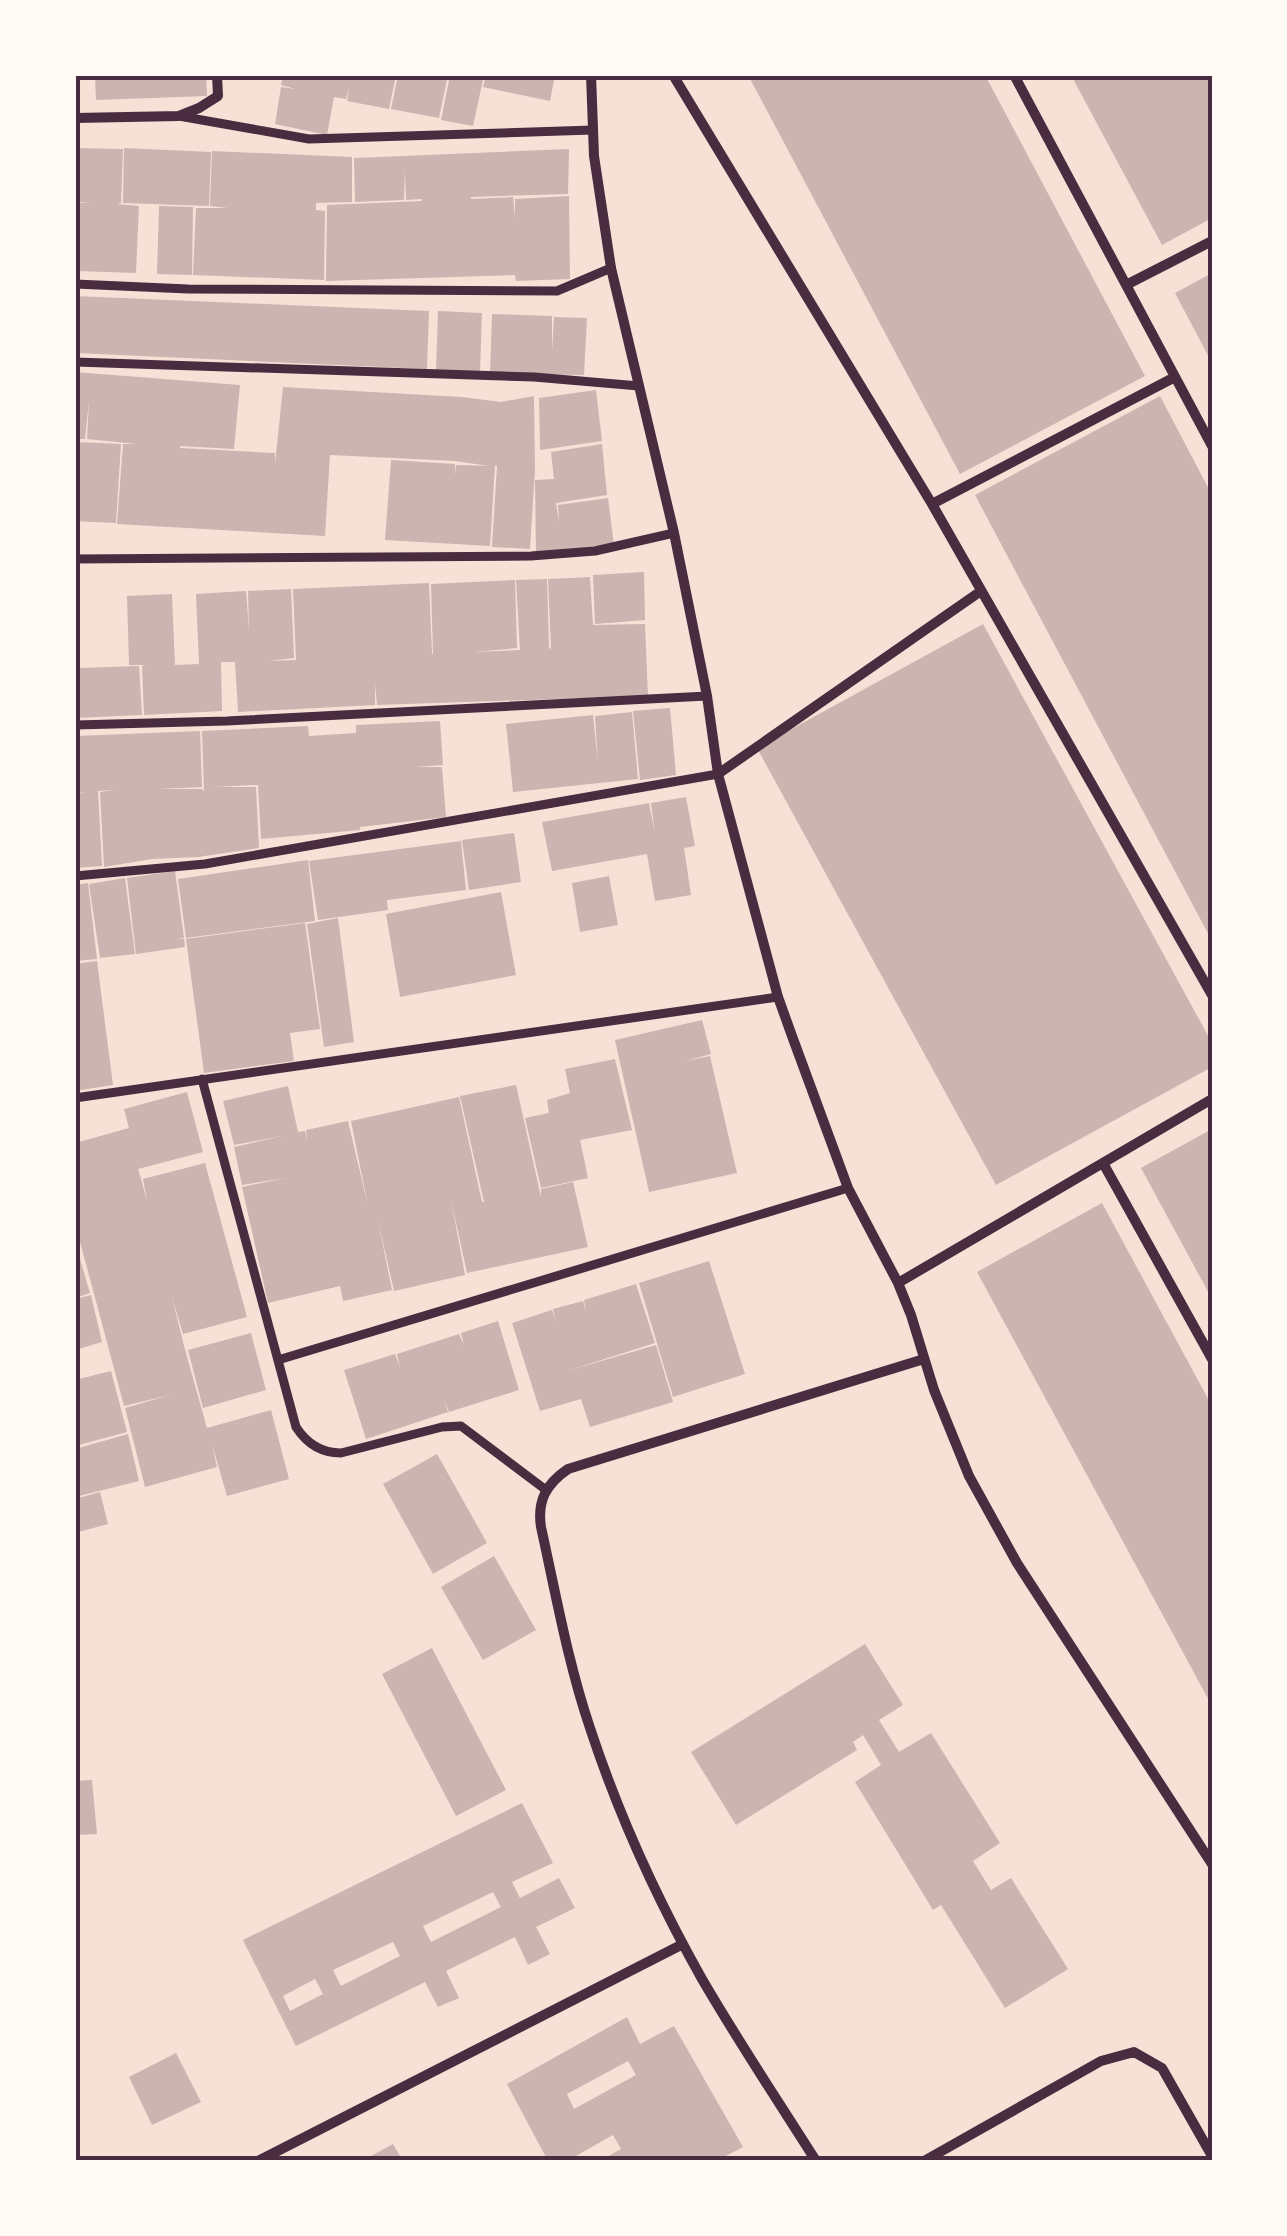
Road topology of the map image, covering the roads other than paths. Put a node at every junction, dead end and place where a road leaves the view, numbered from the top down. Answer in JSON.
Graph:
{"nodes":[{"id":1,"x":217,"y":75,"type":"edge"},
{"id":2,"x":591,"y":75,"type":"edge"},
{"id":3,"x":674,"y":75,"type":"edge"},
{"id":4,"x":1014,"y":75,"type":"edge"},
{"id":5,"x":179,"y":116,"type":"junction"},
{"id":6,"x":75,"y":118,"type":"edge"},
{"id":7,"x":593,"y":130,"type":"junction"},
{"id":8,"x":1212,"y":240,"type":"edge"},
{"id":9,"x":611,"y":268,"type":"junction"},
{"id":10,"x":75,"y":284,"type":"edge"},
{"id":11,"x":1126,"y":284,"type":"junction"},
{"id":12,"x":75,"y":362,"type":"edge"},
{"id":13,"x":1175,"y":377,"type":"junction"},
{"id":14,"x":639,"y":386,"type":"junction"},
{"id":15,"x":1212,"y":446,"type":"edge"},
{"id":16,"x":932,"y":504,"type":"junction"},
{"id":17,"x":674,"y":533,"type":"junction"},
{"id":18,"x":75,"y":558,"type":"edge"},
{"id":19,"x":981,"y":591,"type":"junction"},
{"id":20,"x":707,"y":696,"type":"junction"},
{"id":21,"x":75,"y":725,"type":"edge"},
{"id":22,"x":718,"y":774,"type":"junction"},
{"id":23,"x":75,"y":876,"type":"edge"},
{"id":24,"x":1212,"y":996,"type":"edge"},
{"id":25,"x":778,"y":997,"type":"junction"},
{"id":26,"x":202,"y":1079,"type":"junction"},
{"id":27,"x":75,"y":1098,"type":"edge"},
{"id":28,"x":1212,"y":1099,"type":"edge"},
{"id":29,"x":1103,"y":1163,"type":"junction"},
{"id":30,"x":848,"y":1188,"type":"junction"},
{"id":31,"x":898,"y":1283,"type":"junction"},
{"id":32,"x":924,"y":1359,"type":"junction"},
{"id":33,"x":1212,"y":1359,"type":"edge"},
{"id":34,"x":278,"y":1360,"type":"junction"},
{"id":35,"x":546,"y":1490,"type":"junction"},
{"id":36,"x":1210,"y":1858,"type":"edge"},
{"id":37,"x":683,"y":1944,"type":"junction"},
{"id":38,"x":1212,"y":2156,"type":"edge"},
{"id":39,"x":258,"y":2161,"type":"edge"},
{"id":40,"x":816,"y":2161,"type":"edge"},
{"id":41,"x":924,"y":2161,"type":"edge"}],
"edges":[{"from":1,"to":5,"type":"street"},
{"from":2,"to":7,"type":"street"},
{"from":3,"to":16,"type":"street"},
{"from":4,"to":11,"type":"street"},
{"from":5,"to":6,"type":"street"},
{"from":5,"to":7,"type":"street"},
{"from":7,"to":9,"type":"street"},
{"from":8,"to":11,"type":"street"},
{"from":9,"to":10,"type":"street"},
{"from":9,"to":14,"type":"street"},
{"from":11,"to":13,"type":"street"},
{"from":12,"to":14,"type":"street"},
{"from":13,"to":15,"type":"street"},
{"from":13,"to":16,"type":"street"},
{"from":14,"to":17,"type":"street"},
{"from":16,"to":19,"type":"street"},
{"from":17,"to":18,"type":"street"},
{"from":17,"to":20,"type":"street"},
{"from":19,"to":22,"type":"street"},
{"from":19,"to":24,"type":"street"},
{"from":20,"to":21,"type":"street"},
{"from":20,"to":22,"type":"street"},
{"from":22,"to":23,"type":"street"},
{"from":22,"to":25,"type":"street"},
{"from":25,"to":26,"type":"street"},
{"from":25,"to":30,"type":"street"},
{"from":26,"to":27,"type":"street"},
{"from":26,"to":34,"type":"street"},
{"from":28,"to":29,"type":"street"},
{"from":29,"to":31,"type":"street"},
{"from":29,"to":33,"type":"street"},
{"from":30,"to":31,"type":"street"},
{"from":30,"to":34,"type":"street"},
{"from":31,"to":32,"type":"street"},
{"from":32,"to":35,"type":"street"},
{"from":32,"to":36,"type":"street"},
{"from":34,"to":35,"type":"street"},
{"from":35,"to":37,"type":"street"},
{"from":37,"to":39,"type":"street"},
{"from":37,"to":40,"type":"street"},
{"from":38,"to":41,"type":"street"}]}
